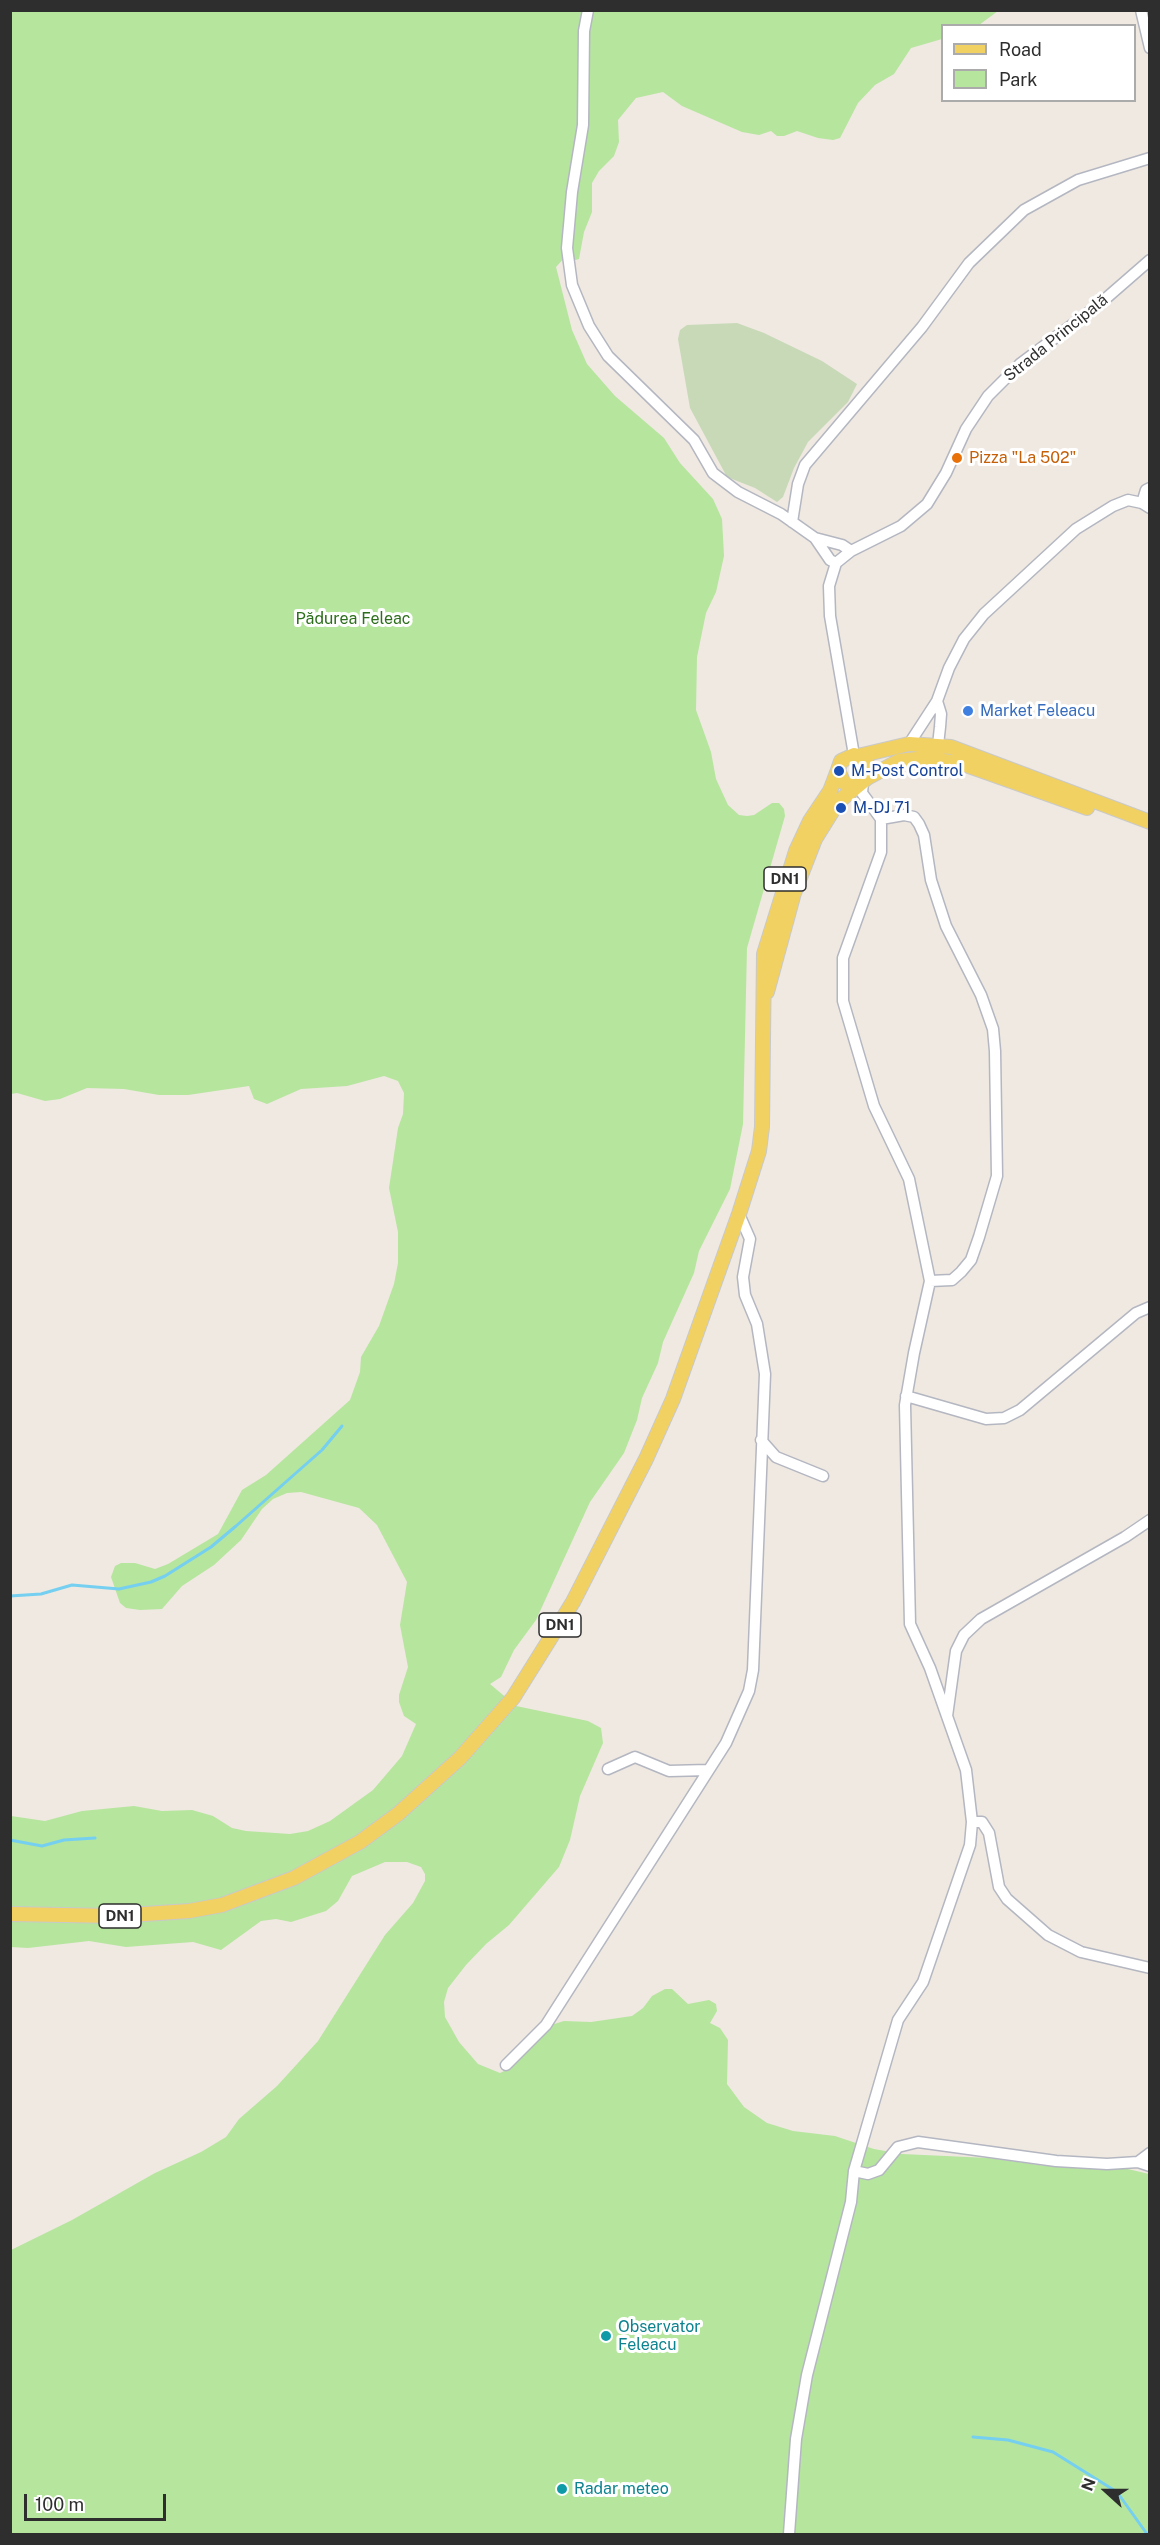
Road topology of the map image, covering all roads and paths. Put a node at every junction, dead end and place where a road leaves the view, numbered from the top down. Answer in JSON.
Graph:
{"nodes":[{"id":1,"x":588,"y":10,"type":"edge"},
{"id":2,"x":1141,"y":10,"type":"edge"},
{"id":3,"x":1149,"y":48,"type":"edge"},
{"id":4,"x":1149,"y":158,"type":"edge"},
{"id":5,"x":1148,"y":263,"type":"edge"},
{"id":6,"x":1149,"y":488,"type":"edge"},
{"id":7,"x":1146,"y":505,"type":"edge"},
{"id":8,"x":792,"y":522,"type":"junction"},
{"id":9,"x":815,"y":538,"type":"junction"},
{"id":10,"x":851,"y":551,"type":"junction"},
{"id":11,"x":836,"y":563,"type":"junction"},
{"id":12,"x":937,"y":700,"type":"junction"},
{"id":13,"x":909,"y":744,"type":"junction"},
{"id":14,"x":938,"y":745,"type":"junction"},
{"id":15,"x":856,"y":755,"type":"junction"},
{"id":16,"x":925,"y":758,"type":"junction"},
{"id":17,"x":838,"y":771,"type":"junction"},
{"id":18,"x":861,"y":782,"type":"junction"},
{"id":19,"x":881,"y":819,"type":"junction"},
{"id":20,"x":1149,"y":822,"type":"edge"},
{"id":21,"x":1149,"y":832,"type":"edge"},
{"id":22,"x":765,"y":997,"type":"junction"},
{"id":23,"x":739,"y":1214,"type":"junction"},
{"id":24,"x":930,"y":1281,"type":"junction"},
{"id":25,"x":1149,"y":1307,"type":"edge"},
{"id":26,"x":906,"y":1396,"type":"junction"},
{"id":27,"x":761,"y":1440,"type":"junction"},
{"id":28,"x":823,"y":1476,"type":"dead end"},
{"id":29,"x":1149,"y":1520,"type":"edge"},
{"id":30,"x":946,"y":1719,"type":"junction"},
{"id":31,"x":608,"y":1769,"type":"dead end"},
{"id":32,"x":708,"y":1770,"type":"junction"},
{"id":33,"x":972,"y":1822,"type":"junction"},
{"id":34,"x":10,"y":1914,"type":"edge"},
{"id":35,"x":1149,"y":1968,"type":"edge"},
{"id":36,"x":506,"y":2065,"type":"dead end"},
{"id":37,"x":1149,"y":2153,"type":"edge"},
{"id":38,"x":1138,"y":2162,"type":"junction"},
{"id":39,"x":1149,"y":2166,"type":"edge"},
{"id":40,"x":854,"y":2170,"type":"junction"},
{"id":41,"x":789,"y":2535,"type":"edge"}],
"edges":[{"from":1,"to":8,"type":"street"},
{"from":2,"to":3,"type":"street"},
{"from":4,"to":8,"type":"street"},
{"from":5,"to":10,"type":"street","name":"Strada Principală"},
{"from":6,"to":7,"type":"street"},
{"from":7,"to":12,"type":"street"},
{"from":8,"to":9,"type":"street"},
{"from":9,"to":10,"type":"street"},
{"from":9,"to":11,"type":"street"},
{"from":10,"to":11,"type":"street","name":"Strada Principală"},
{"from":11,"to":15,"type":"street"},
{"from":12,"to":13,"type":"street"},
{"from":12,"to":14,"type":"street"},
{"from":13,"to":14,"type":"main road"},
{"from":13,"to":15,"type":"main road"},
{"from":14,"to":16,"type":"street"},
{"from":14,"to":20,"type":"main road"},
{"from":15,"to":17,"type":"main road","number":"DN1"},
{"from":15,"to":18,"type":"main road"},
{"from":16,"to":18,"type":"main road","number":"DN1"},
{"from":16,"to":21,"type":"main road","number":"DN1"},
{"from":17,"to":18,"type":"main road"},
{"from":17,"to":22,"type":"main road","number":"DN1"},
{"from":18,"to":19,"type":"street"},
{"from":18,"to":22,"type":"main road","number":"DN1"},
{"from":19,"to":24,"type":"street"},
{"from":19,"to":24,"type":"street"},
{"from":22,"to":23,"type":"main road","number":"DN1"},
{"from":23,"to":27,"type":"street"},
{"from":23,"to":34,"type":"main road","number":"DN1"},
{"from":24,"to":26,"type":"street"},
{"from":25,"to":26,"type":"street"},
{"from":26,"to":30,"type":"street"},
{"from":27,"to":28,"type":"street"},
{"from":27,"to":32,"type":"street"},
{"from":29,"to":30,"type":"street"},
{"from":30,"to":33,"type":"street"},
{"from":31,"to":32,"type":"street"},
{"from":32,"to":36,"type":"street"},
{"from":33,"to":35,"type":"street"},
{"from":33,"to":40,"type":"street"},
{"from":37,"to":38,"type":"street"},
{"from":38,"to":39,"type":"street"},
{"from":38,"to":40,"type":"street"},
{"from":40,"to":41,"type":"street"}]}
